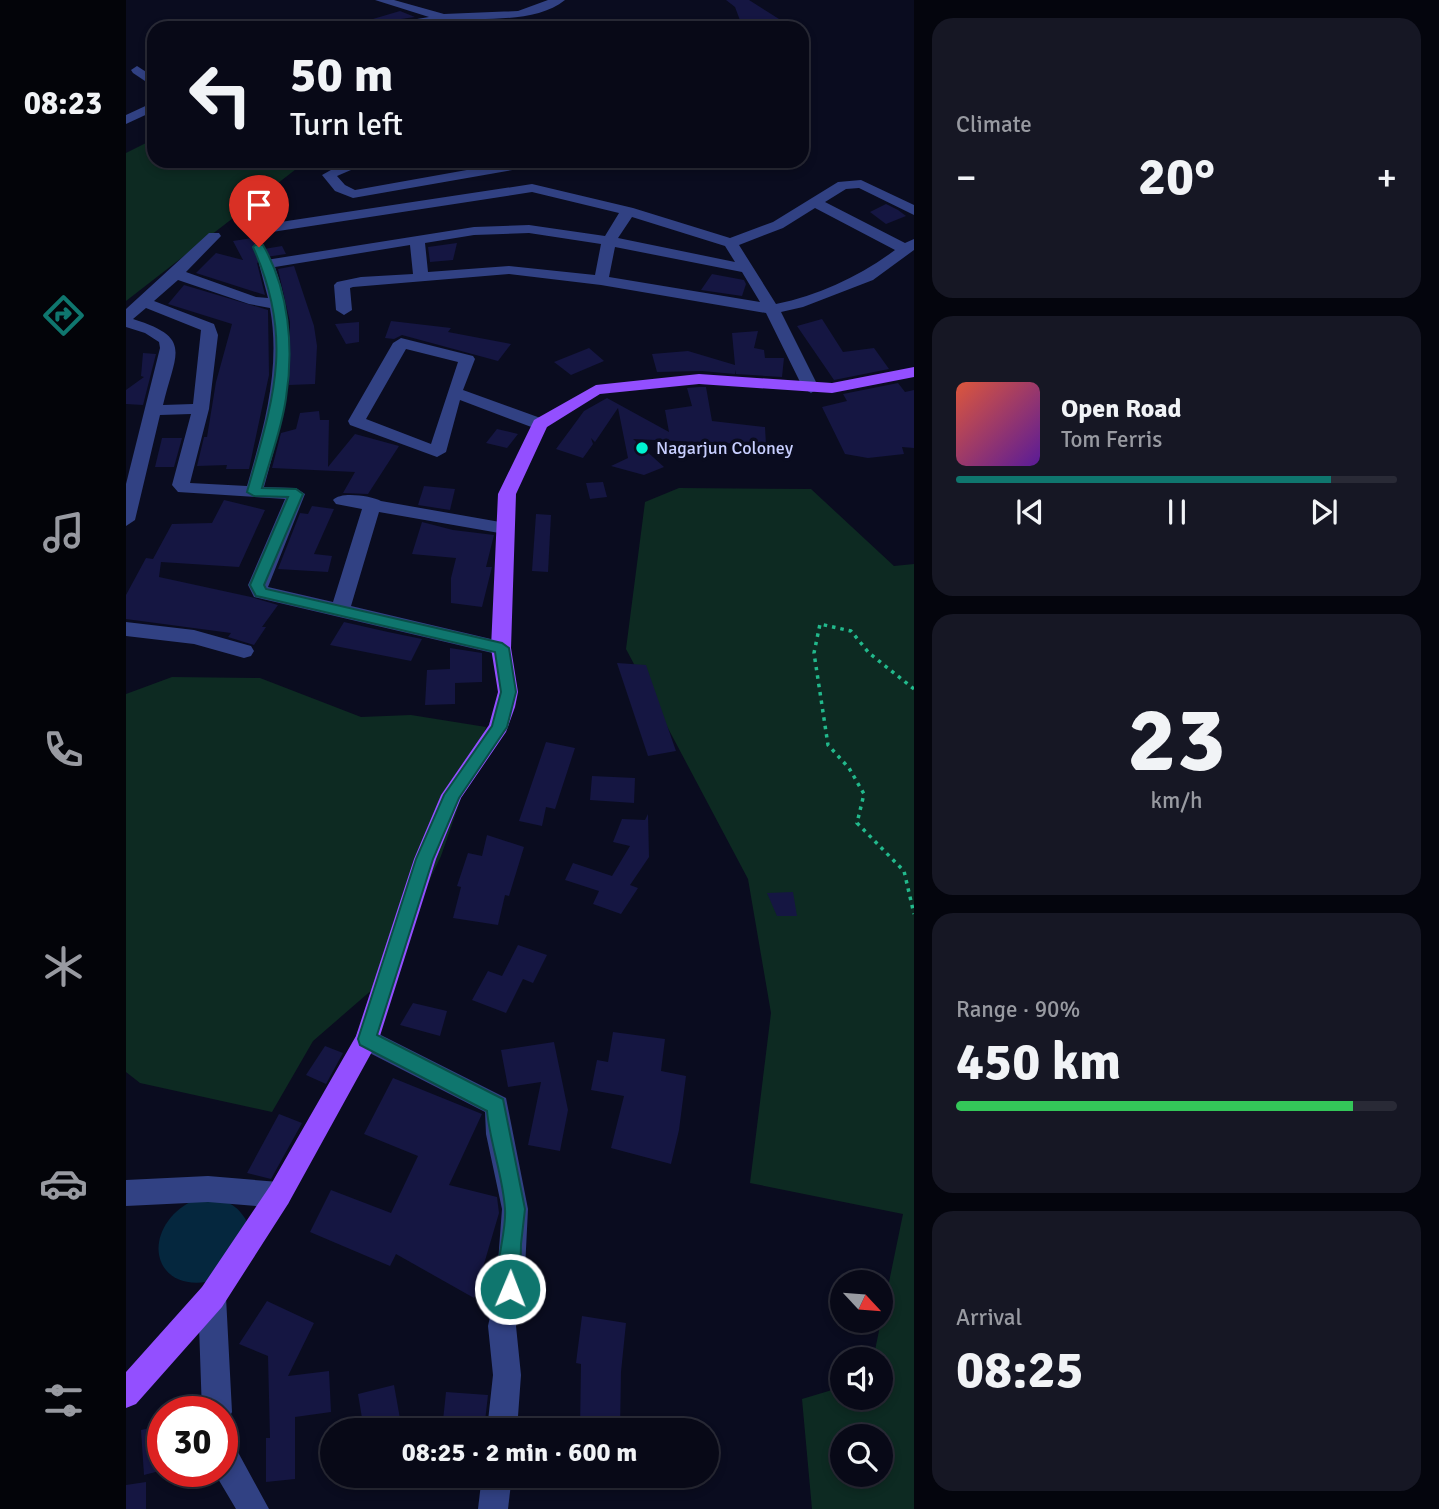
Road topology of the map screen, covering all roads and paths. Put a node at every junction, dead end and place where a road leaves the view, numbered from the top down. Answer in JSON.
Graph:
{"nodes":[{"id":1,"x":381,"y":0,"type":"edge"},
{"id":2,"x":435,"y":0,"type":"edge"},
{"id":3,"x":559,"y":0,"type":"edge"},
{"id":4,"x":414,"y":8,"type":"junction"},
{"id":5,"x":446,"y":17,"type":"junction"},
{"id":6,"x":425,"y":21,"type":"edge"},
{"id":7,"x":137,"y":70,"type":"dead end"},
{"id":8,"x":147,"y":78,"type":"edge"},
{"id":9,"x":147,"y":110,"type":"edge"},
{"id":10,"x":126,"y":120,"type":"edge"},
{"id":11,"x":343,"y":168,"type":"edge"},
{"id":12,"x":489,"y":168,"type":"edge"},
{"id":13,"x":519,"y":168,"type":"edge"},
{"id":14,"x":531,"y":188,"type":"junction"},
{"id":15,"x":816,"y":203,"type":"junction"},
{"id":16,"x":628,"y":211,"type":"junction"},
{"id":17,"x":914,"y":211,"type":"edge"},
{"id":18,"x":243,"y":215,"type":"dead end"},
{"id":19,"x":214,"y":236,"type":"dead end"},
{"id":20,"x":417,"y":238,"type":"junction"},
{"id":21,"x":609,"y":241,"type":"junction"},
{"id":22,"x":730,"y":243,"type":"junction"},
{"id":23,"x":909,"y":246,"type":"edge"},
{"id":24,"x":259,"y":247,"type":"junction"},
{"id":25,"x":747,"y":269,"type":"junction"},
{"id":26,"x":176,"y":274,"type":"junction"},
{"id":27,"x":421,"y":277,"type":"junction"},
{"id":28,"x":601,"y":279,"type":"junction"},
{"id":29,"x":144,"y":302,"type":"junction"},
{"id":30,"x":278,"y":304,"type":"junction"},
{"id":31,"x":772,"y":309,"type":"junction"},
{"id":32,"x":344,"y":310,"type":"dead end"},
{"id":33,"x":126,"y":320,"type":"edge"},
{"id":34,"x":914,"y":372,"type":"edge"},
{"id":35,"x":811,"y":388,"type":"junction"},
{"id":36,"x":454,"y":392,"type":"junction"},
{"id":37,"x":201,"y":409,"type":"junction"},
{"id":38,"x":153,"y":410,"type":"junction"},
{"id":39,"x":540,"y":424,"type":"junction"},
{"id":40,"x":254,"y":492,"type":"junction"},
{"id":41,"x":342,"y":500,"type":"dead end"},
{"id":42,"x":373,"y":503,"type":"junction"},
{"id":43,"x":126,"y":520,"type":"edge"},
{"id":44,"x":505,"y":528,"type":"junction"},
{"id":45,"x":340,"y":610,"type":"junction"},
{"id":46,"x":126,"y":629,"type":"edge"},
{"id":47,"x":502,"y":648,"type":"junction"},
{"id":48,"x":244,"y":652,"type":"dead end"},
{"id":49,"x":914,"y":689,"type":"edge"},
{"id":50,"x":914,"y":914,"type":"edge"},
{"id":51,"x":367,"y":1039,"type":"junction"},
{"id":52,"x":126,"y":1193,"type":"edge"},
{"id":53,"x":279,"y":1195,"type":"junction"},
{"id":54,"x":212,"y":1297,"type":"junction"},
{"id":55,"x":126,"y":1394,"type":"edge"},
{"id":56,"x":215,"y":1396,"type":"edge"},
{"id":57,"x":503,"y":1418,"type":"edge"},
{"id":58,"x":238,"y":1484,"type":"edge"},
{"id":59,"x":495,"y":1488,"type":"edge"},
{"id":60,"x":254,"y":1509,"type":"edge"},
{"id":61,"x":493,"y":1509,"type":"edge"}],
"edges":[{"from":1,"to":4,"type":"street"},
{"from":2,"to":4,"type":"street"},
{"from":3,"to":5,"type":"street"},
{"from":4,"to":5,"type":"street"},
{"from":5,"to":6,"type":"street"},
{"from":7,"to":8,"type":"street"},
{"from":9,"to":10,"type":"street"},
{"from":11,"to":12,"type":"street"},
{"from":13,"to":14,"type":"street"},
{"from":14,"to":16,"type":"street"},
{"from":14,"to":24,"type":"street"},
{"from":15,"to":17,"type":"street"},
{"from":15,"to":22,"type":"street"},
{"from":15,"to":23,"type":"street"},
{"from":16,"to":21,"type":"street"},
{"from":16,"to":22,"type":"street"},
{"from":18,"to":24,"type":"street"},
{"from":19,"to":26,"type":"street"},
{"from":20,"to":21,"type":"street"},
{"from":20,"to":24,"type":"street"},
{"from":20,"to":27,"type":"street"},
{"from":21,"to":25,"type":"street"},
{"from":21,"to":28,"type":"street"},
{"from":22,"to":25,"type":"street"},
{"from":23,"to":31,"type":"street"},
{"from":24,"to":30,"type":"street"},
{"from":25,"to":31,"type":"street"},
{"from":26,"to":29,"type":"street"},
{"from":26,"to":30,"type":"street"},
{"from":27,"to":28,"type":"street"},
{"from":27,"to":32,"type":"street"},
{"from":28,"to":31,"type":"street"},
{"from":29,"to":33,"type":"street"},
{"from":29,"to":37,"type":"street"},
{"from":30,"to":40,"type":"street"},
{"from":31,"to":35,"type":"street"},
{"from":33,"to":38,"type":"street"},
{"from":34,"to":35,"type":"main road"},
{"from":35,"to":39,"type":"main road"},
{"from":36,"to":36,"type":"street"},
{"from":36,"to":39,"type":"street"},
{"from":37,"to":38,"type":"street"},
{"from":37,"to":40,"type":"street"},
{"from":38,"to":43,"type":"street"},
{"from":39,"to":44,"type":"main road"},
{"from":40,"to":45,"type":"street"},
{"from":41,"to":42,"type":"street"},
{"from":42,"to":44,"type":"street"},
{"from":42,"to":45,"type":"street"},
{"from":44,"to":47,"type":"main road"},
{"from":45,"to":47,"type":"street"},
{"from":46,"to":48,"type":"street"},
{"from":47,"to":51,"type":"main road"},
{"from":49,"to":50,"type":"path"},
{"from":51,"to":53,"type":"main road"},
{"from":51,"to":57,"type":"street"},
{"from":52,"to":53,"type":"street"},
{"from":53,"to":54,"type":"main road"},
{"from":54,"to":55,"type":"main road"},
{"from":54,"to":56,"type":"street"},
{"from":58,"to":60,"type":"street"},
{"from":59,"to":61,"type":"street"}]}
